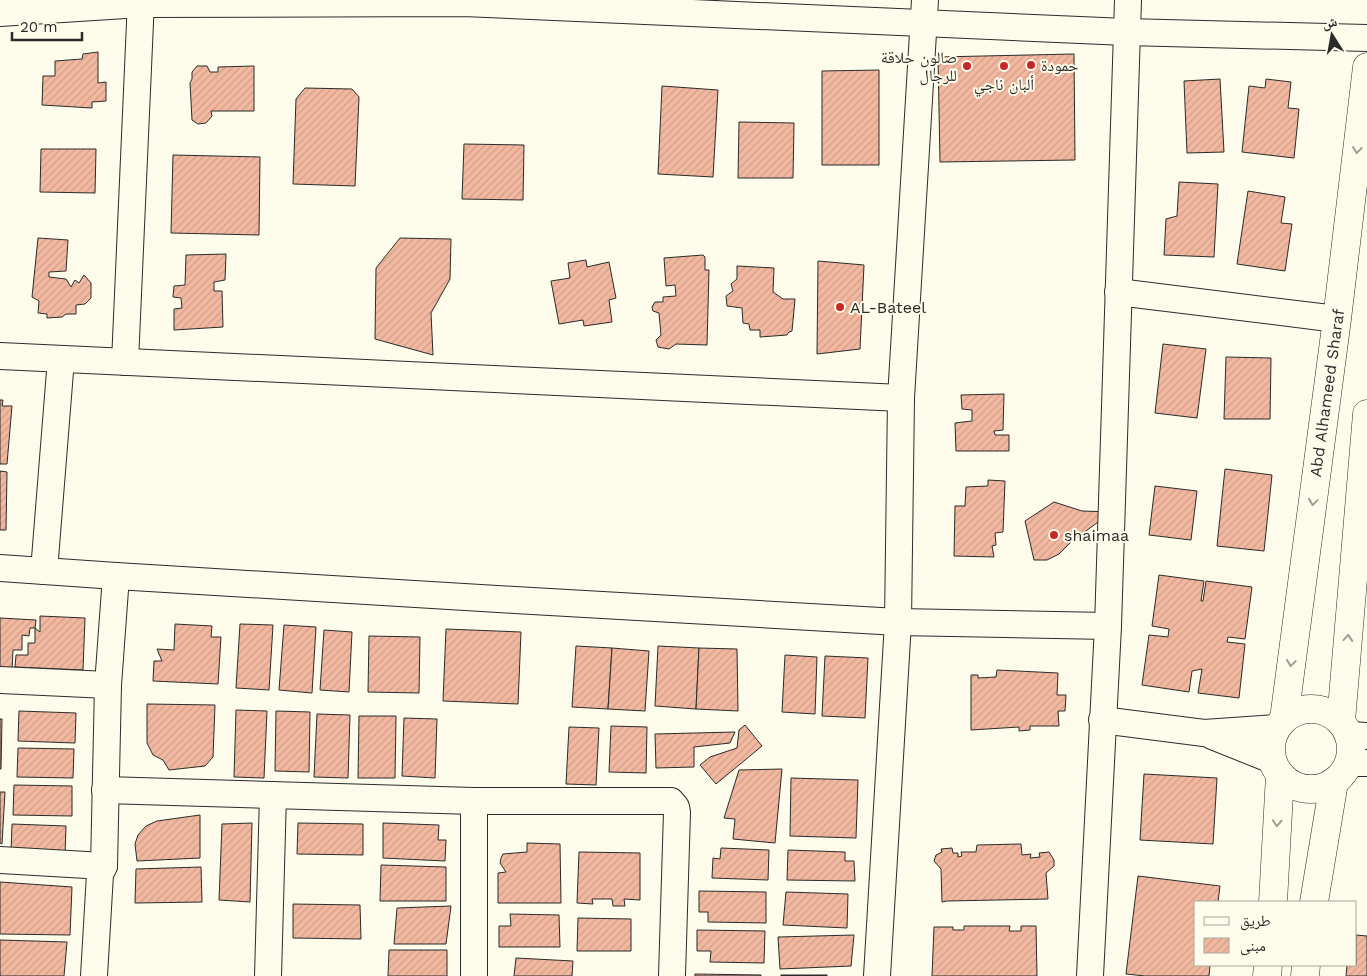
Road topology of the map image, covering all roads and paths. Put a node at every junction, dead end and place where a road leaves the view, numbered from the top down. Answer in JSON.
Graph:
{"nodes":[{"id":1,"x":1128,"y":0,"type":"edge"},
{"id":2,"x":141,"y":2,"type":"edge"},
{"id":3,"x":464,"y":2,"type":"edge"},
{"id":4,"x":657,"y":6,"type":"edge"},
{"id":5,"x":924,"y":12,"type":"edge"},
{"id":6,"x":0,"y":13,"type":"edge"},
{"id":7,"x":1126,"y":32,"type":"junction"},
{"id":8,"x":1367,"y":38,"type":"edge"},
{"id":9,"x":1367,"y":67,"type":"edge"},
{"id":10,"x":1118,"y":292,"type":"junction"},
{"id":11,"x":1337,"y":319,"type":"junction"},
{"id":12,"x":0,"y":356,"type":"edge"},
{"id":13,"x":61,"y":359,"type":"junction"},
{"id":14,"x":124,"y":362,"type":"junction"},
{"id":15,"x":901,"y":398,"type":"junction"},
{"id":16,"x":1367,"y":414,"type":"edge"},
{"id":17,"x":0,"y":568,"type":"edge"},
{"id":18,"x":44,"y":571,"type":"junction"},
{"id":19,"x":116,"y":576,"type":"junction"},
{"id":20,"x":898,"y":622,"type":"junction"},
{"id":21,"x":1108,"y":626,"type":"junction"},
{"id":22,"x":0,"y":680,"type":"edge"},
{"id":23,"x":108,"y":685,"type":"junction"},
{"id":24,"x":1102,"y":720,"type":"junction"},
{"id":25,"x":1280,"y":724,"type":"junction"},
{"id":26,"x":1353,"y":731,"type":"edge"},
{"id":27,"x":1204,"y":734,"type":"junction"},
{"id":28,"x":1276,"y":767,"type":"junction"},
{"id":29,"x":1350,"y":769,"type":"edge"},
{"id":30,"x":105,"y":790,"type":"junction"},
{"id":31,"x":273,"y":795,"type":"junction"},
{"id":32,"x":474,"y":801,"type":"junction"},
{"id":33,"x":0,"y":860,"type":"edge"},
{"id":34,"x":104,"y":866,"type":"junction"},
{"id":35,"x":1273,"y":901,"type":"edge"},
{"id":36,"x":1314,"y":901,"type":"edge"},
{"id":37,"x":94,"y":976,"type":"edge"},
{"id":38,"x":268,"y":976,"type":"edge"},
{"id":39,"x":474,"y":976,"type":"edge"},
{"id":40,"x":672,"y":976,"type":"edge"},
{"id":41,"x":877,"y":976,"type":"edge"},
{"id":42,"x":1090,"y":976,"type":"edge"}],
"edges":[{"from":1,"to":7,"type":"street"},
{"from":2,"to":3,"type":"street"},
{"from":2,"to":6,"type":"street"},
{"from":2,"to":14,"type":"street"},
{"from":3,"to":4,"type":"street"},
{"from":4,"to":5,"type":"street"},
{"from":5,"to":7,"type":"street"},
{"from":5,"to":15,"type":"street"},
{"from":7,"to":8,"type":"street"},
{"from":7,"to":10,"type":"street"},
{"from":9,"to":11,"type":"main road","name":"Abd Alhameed Sharaf","one_way":true},
{"from":10,"to":11,"type":"street"},
{"from":10,"to":21,"type":"street"},
{"from":11,"to":25,"type":"main road","name":"Abd Alhameed Sharaf","one_way":true},
{"from":12,"to":13,"type":"street"},
{"from":13,"to":14,"type":"street"},
{"from":13,"to":18,"type":"street"},
{"from":14,"to":15,"type":"street"},
{"from":15,"to":20,"type":"street"},
{"from":26,"to":16,"type":"main road","one_way":true},
{"from":17,"to":18,"type":"street"},
{"from":18,"to":19,"type":"street"},
{"from":19,"to":20,"type":"street"},
{"from":19,"to":23,"type":"street"},
{"from":20,"to":21,"type":"street"},
{"from":20,"to":41,"type":"street"},
{"from":21,"to":24,"type":"street"},
{"from":22,"to":23,"type":"street"},
{"from":23,"to":30,"type":"street"},
{"from":24,"to":27,"type":"street"},
{"from":24,"to":42,"type":"street"},
{"from":25,"to":26,"type":"main road"},
{"from":25,"to":27,"type":"street"},
{"from":25,"to":28,"type":"main road"},
{"from":26,"to":29,"type":"main road"},
{"from":27,"to":28,"type":"street"},
{"from":28,"to":29,"type":"main road"},
{"from":28,"to":35,"type":"main road","one_way":true},
{"from":29,"to":36,"type":"main road"},
{"from":30,"to":31,"type":"street"},
{"from":30,"to":34,"type":"street"},
{"from":31,"to":32,"type":"street"},
{"from":31,"to":38,"type":"street"},
{"from":32,"to":39,"type":"street"},
{"from":32,"to":40,"type":"street"},
{"from":33,"to":34,"type":"street"},
{"from":34,"to":37,"type":"street"}]}
